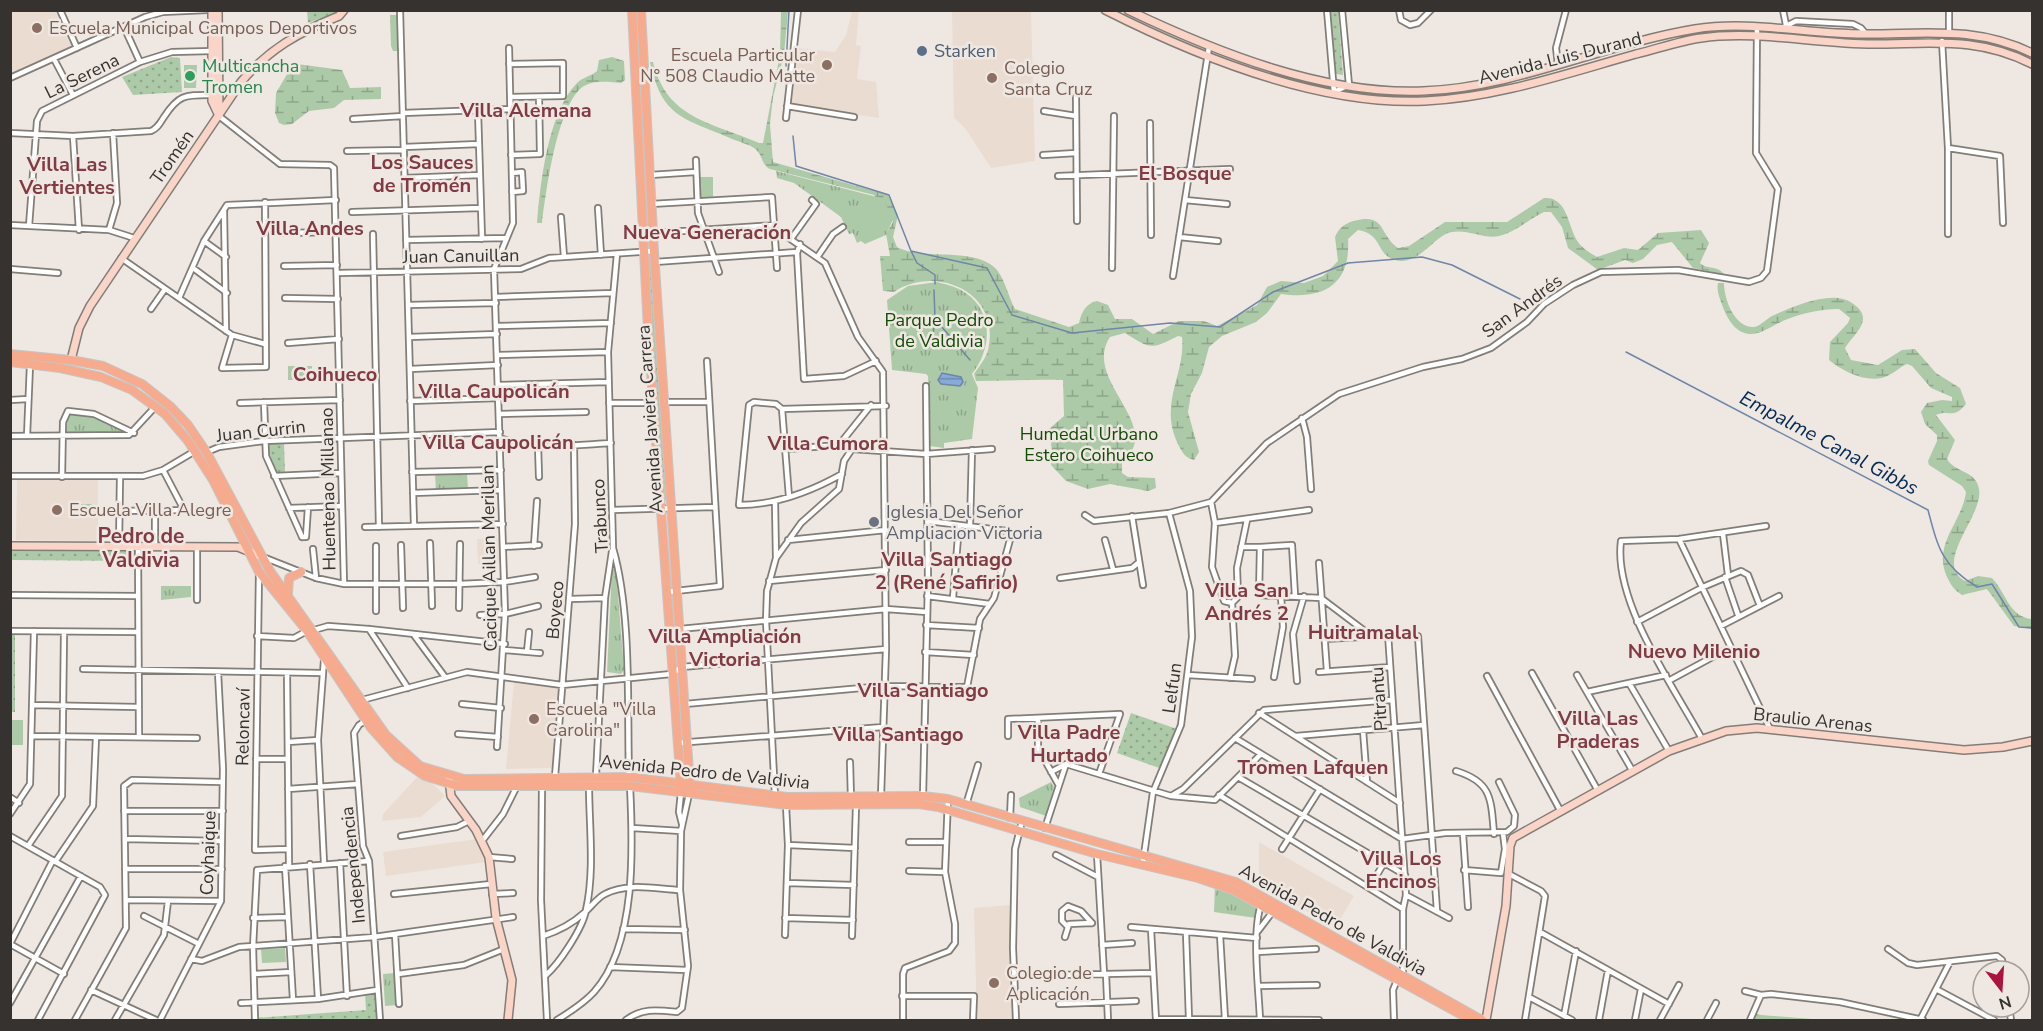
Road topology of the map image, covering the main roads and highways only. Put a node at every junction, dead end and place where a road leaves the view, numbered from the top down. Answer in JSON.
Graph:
{"nodes":[{"id":1,"x":632,"y":10,"type":"edge"},
{"id":2,"x":641,"y":10,"type":"edge"},
{"id":3,"x":10,"y":354,"type":"edge"},
{"id":4,"x":71,"y":360,"type":"junction"},
{"id":5,"x":10,"y":362,"type":"edge"},
{"id":6,"x":88,"y":373,"type":"junction"},
{"id":7,"x":301,"y":572,"type":"road end"},
{"id":8,"x":290,"y":597,"type":"junction"},
{"id":9,"x":310,"y":631,"type":"junction"},
{"id":10,"x":369,"y":718,"type":"junction"},
{"id":11,"x":450,"y":781,"type":"junction"},
{"id":12,"x":690,"y":785,"type":"junction"},
{"id":13,"x":684,"y":790,"type":"junction"},
{"id":14,"x":880,"y":800,"type":"junction"},
{"id":15,"x":787,"y":801,"type":"junction"},
{"id":16,"x":1101,"y":855,"type":"junction"},
{"id":17,"x":1144,"y":859,"type":"junction"},
{"id":18,"x":1186,"y":876,"type":"junction"},
{"id":19,"x":1262,"y":901,"type":"junction"},
{"id":20,"x":1400,"y":978,"type":"junction"},
{"id":21,"x":1471,"y":1020,"type":"edge"},
{"id":22,"x":1484,"y":1020,"type":"edge"}],
"edges":[{"from":1,"to":13,"type":"main road","name":"Avenida Javiera Carrera"},
{"from":2,"to":12,"type":"main road","name":"Avenida Javiera Carrera"},
{"from":3,"to":4,"type":"main road","name":"Avenida Pedro de Valdivia"},
{"from":4,"to":6,"type":"main road"},
{"from":4,"to":8,"type":"main road","name":"Avenida Pedro de Valdivia"},
{"from":5,"to":6,"type":"main road","name":"Avenida Pedro de Valdivia"},
{"from":6,"to":9,"type":"main road","name":"Avenida Pedro de Valdivia"},
{"from":7,"to":8,"type":"main road"},
{"from":8,"to":9,"type":"main road","name":"Avenida Pedro de Valdivia"},
{"from":9,"to":10,"type":"main road","name":"Avenida Pedro de Valdivia"},
{"from":9,"to":10,"type":"main road","name":"Avenida Pedro de Valdivia"},
{"from":10,"to":11,"type":"main road","name":"Avenida Pedro de Valdivia"},
{"from":11,"to":13,"type":"main road","name":"Avenida Pedro de Valdivia"},
{"from":11,"to":13,"type":"main road","name":"Avenida Pedro de Valdivia"},
{"from":12,"to":13,"type":"main road","name":"Avenida Pedro de Valdivia"},
{"from":12,"to":15,"type":"main road","name":"Avenida Pedro de Valdivia"},
{"from":13,"to":15,"type":"main road","name":"Avenida Pedro de Valdivia"},
{"from":14,"to":15,"type":"main road","name":"Avenida Pedro de Valdivia"},
{"from":14,"to":15,"type":"main road","name":"Avenida Pedro de Valdivia"},
{"from":14,"to":16,"type":"main road","name":"Avenida Pedro de Valdivia"},
{"from":14,"to":17,"type":"main road","name":"Avenida Pedro de Valdivia"},
{"from":16,"to":17,"type":"main road"},
{"from":16,"to":18,"type":"main road","name":"Avenida Pedro de Valdivia"},
{"from":17,"to":18,"type":"main road"},
{"from":17,"to":19,"type":"main road","name":"Avenida Pedro de Valdivia"},
{"from":18,"to":19,"type":"main road","name":"Avenida Pedro de Valdivia"},
{"from":19,"to":20,"type":"main road","name":"Avenida Pedro de Valdivia"},
{"from":20,"to":21,"type":"main road","name":"Avenida Pedro de Valdivia"},
{"from":20,"to":22,"type":"main road","name":"Avenida Pedro de Valdivia"}]}
